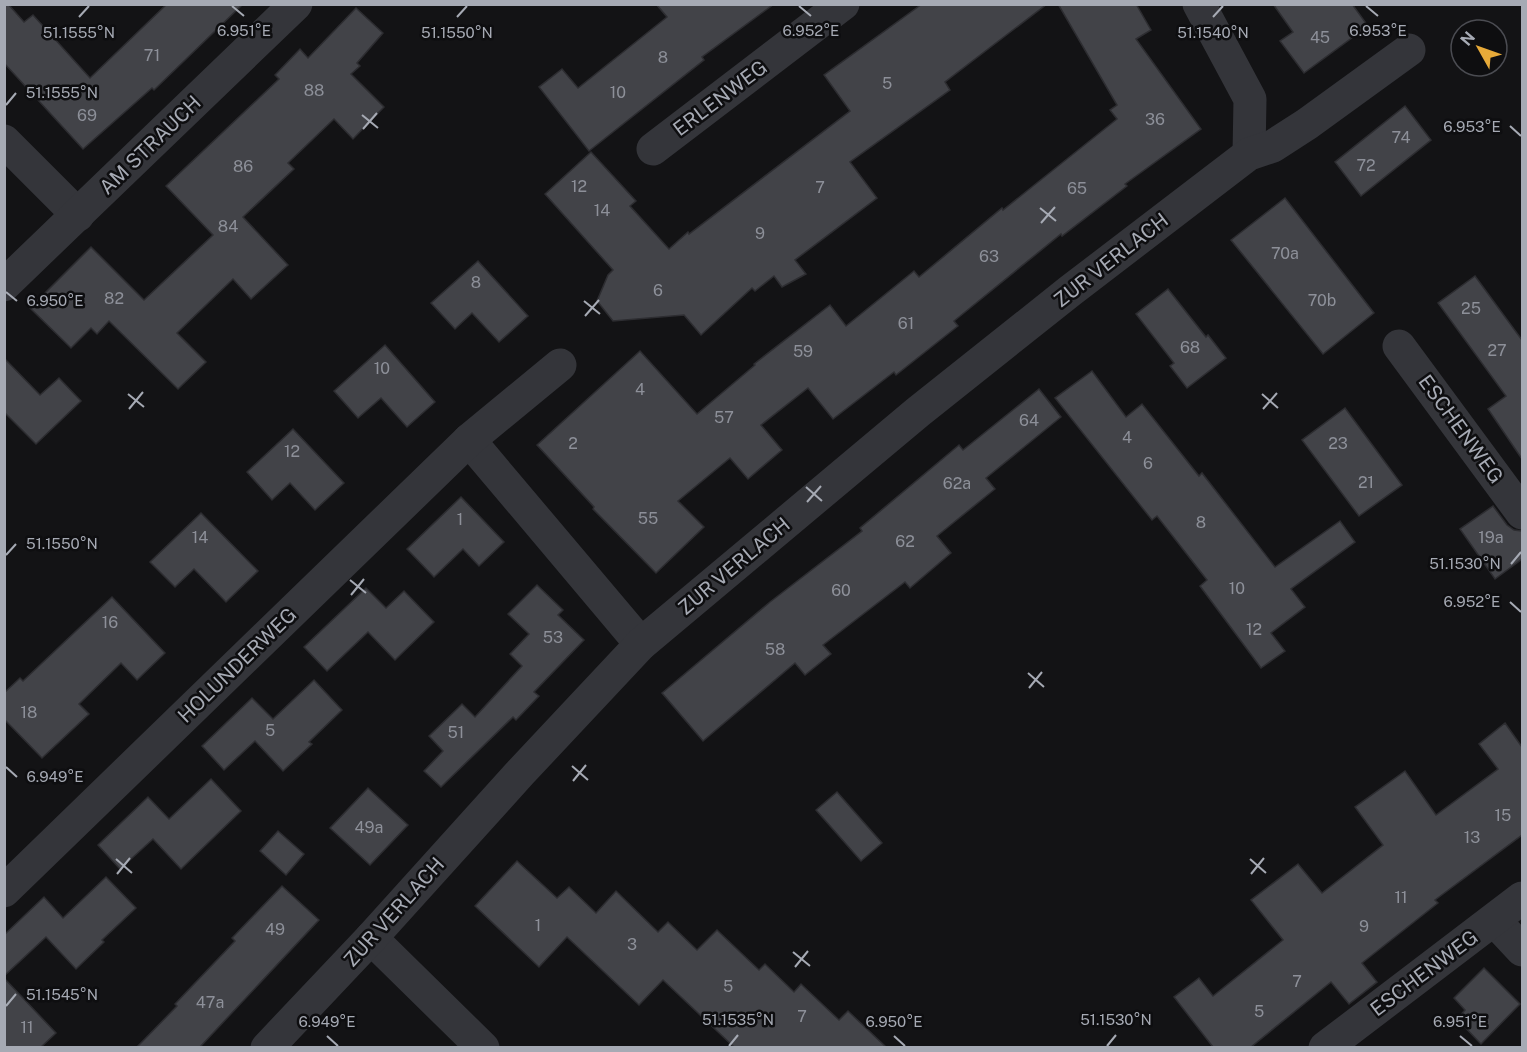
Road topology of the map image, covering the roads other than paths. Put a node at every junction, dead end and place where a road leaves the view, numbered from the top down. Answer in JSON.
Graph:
{"nodes":[{"id":1,"x":296,"y":4,"type":"edge"},
{"id":2,"x":843,"y":4,"type":"edge"},
{"id":3,"x":1199,"y":4,"type":"edge"},
{"id":4,"x":1409,"y":50,"type":"dead end"},
{"id":5,"x":4,"y":141,"type":"edge"},
{"id":6,"x":654,"y":149,"type":"dead end"},
{"id":7,"x":1249,"y":154,"type":"junction"},
{"id":8,"x":78,"y":215,"type":"junction"},
{"id":9,"x":4,"y":285,"type":"edge"},
{"id":10,"x":1399,"y":346,"type":"dead end"},
{"id":11,"x":560,"y":365,"type":"dead end"},
{"id":12,"x":469,"y":440,"type":"junction"},
{"id":13,"x":1522,"y":513,"type":"edge"},
{"id":14,"x":641,"y":644,"type":"junction"},
{"id":15,"x":4,"y":891,"type":"edge"},
{"id":16,"x":1522,"y":898,"type":"edge"},
{"id":17,"x":1494,"y":920,"type":"junction"},
{"id":18,"x":371,"y":938,"type":"junction"},
{"id":19,"x":1522,"y":950,"type":"edge"},
{"id":20,"x":267,"y":1047,"type":"edge"},
{"id":21,"x":483,"y":1047,"type":"edge"},
{"id":22,"x":1325,"y":1047,"type":"edge"}],
"edges":[{"from":1,"to":8,"type":"street","name":"AM STRAUCH"},
{"from":2,"to":6,"type":"street","name":"ERLENWEG"},
{"from":3,"to":7,"type":"street"},
{"from":4,"to":7,"type":"street","name":"ZUR VERLACH"},
{"from":5,"to":8,"type":"street"},
{"from":7,"to":14,"type":"street","name":"ZUR VERLACH"},
{"from":8,"to":9,"type":"street","name":"AM STRAUCH"},
{"from":10,"to":13,"type":"street","name":"ESCHENWEG"},
{"from":11,"to":12,"type":"street","name":"HOLUNDERWEG"},
{"from":12,"to":14,"type":"street"},
{"from":12,"to":15,"type":"street","name":"HOLUNDERWEG"},
{"from":14,"to":18,"type":"street","name":"ZUR VERLACH"},
{"from":16,"to":17,"type":"street","name":"ESCHENWEG"},
{"from":17,"to":19,"type":"street"},
{"from":17,"to":22,"type":"street","name":"ESCHENWEG"},
{"from":18,"to":20,"type":"street","name":"ZUR VERLACH"},
{"from":18,"to":21,"type":"street"}]}
